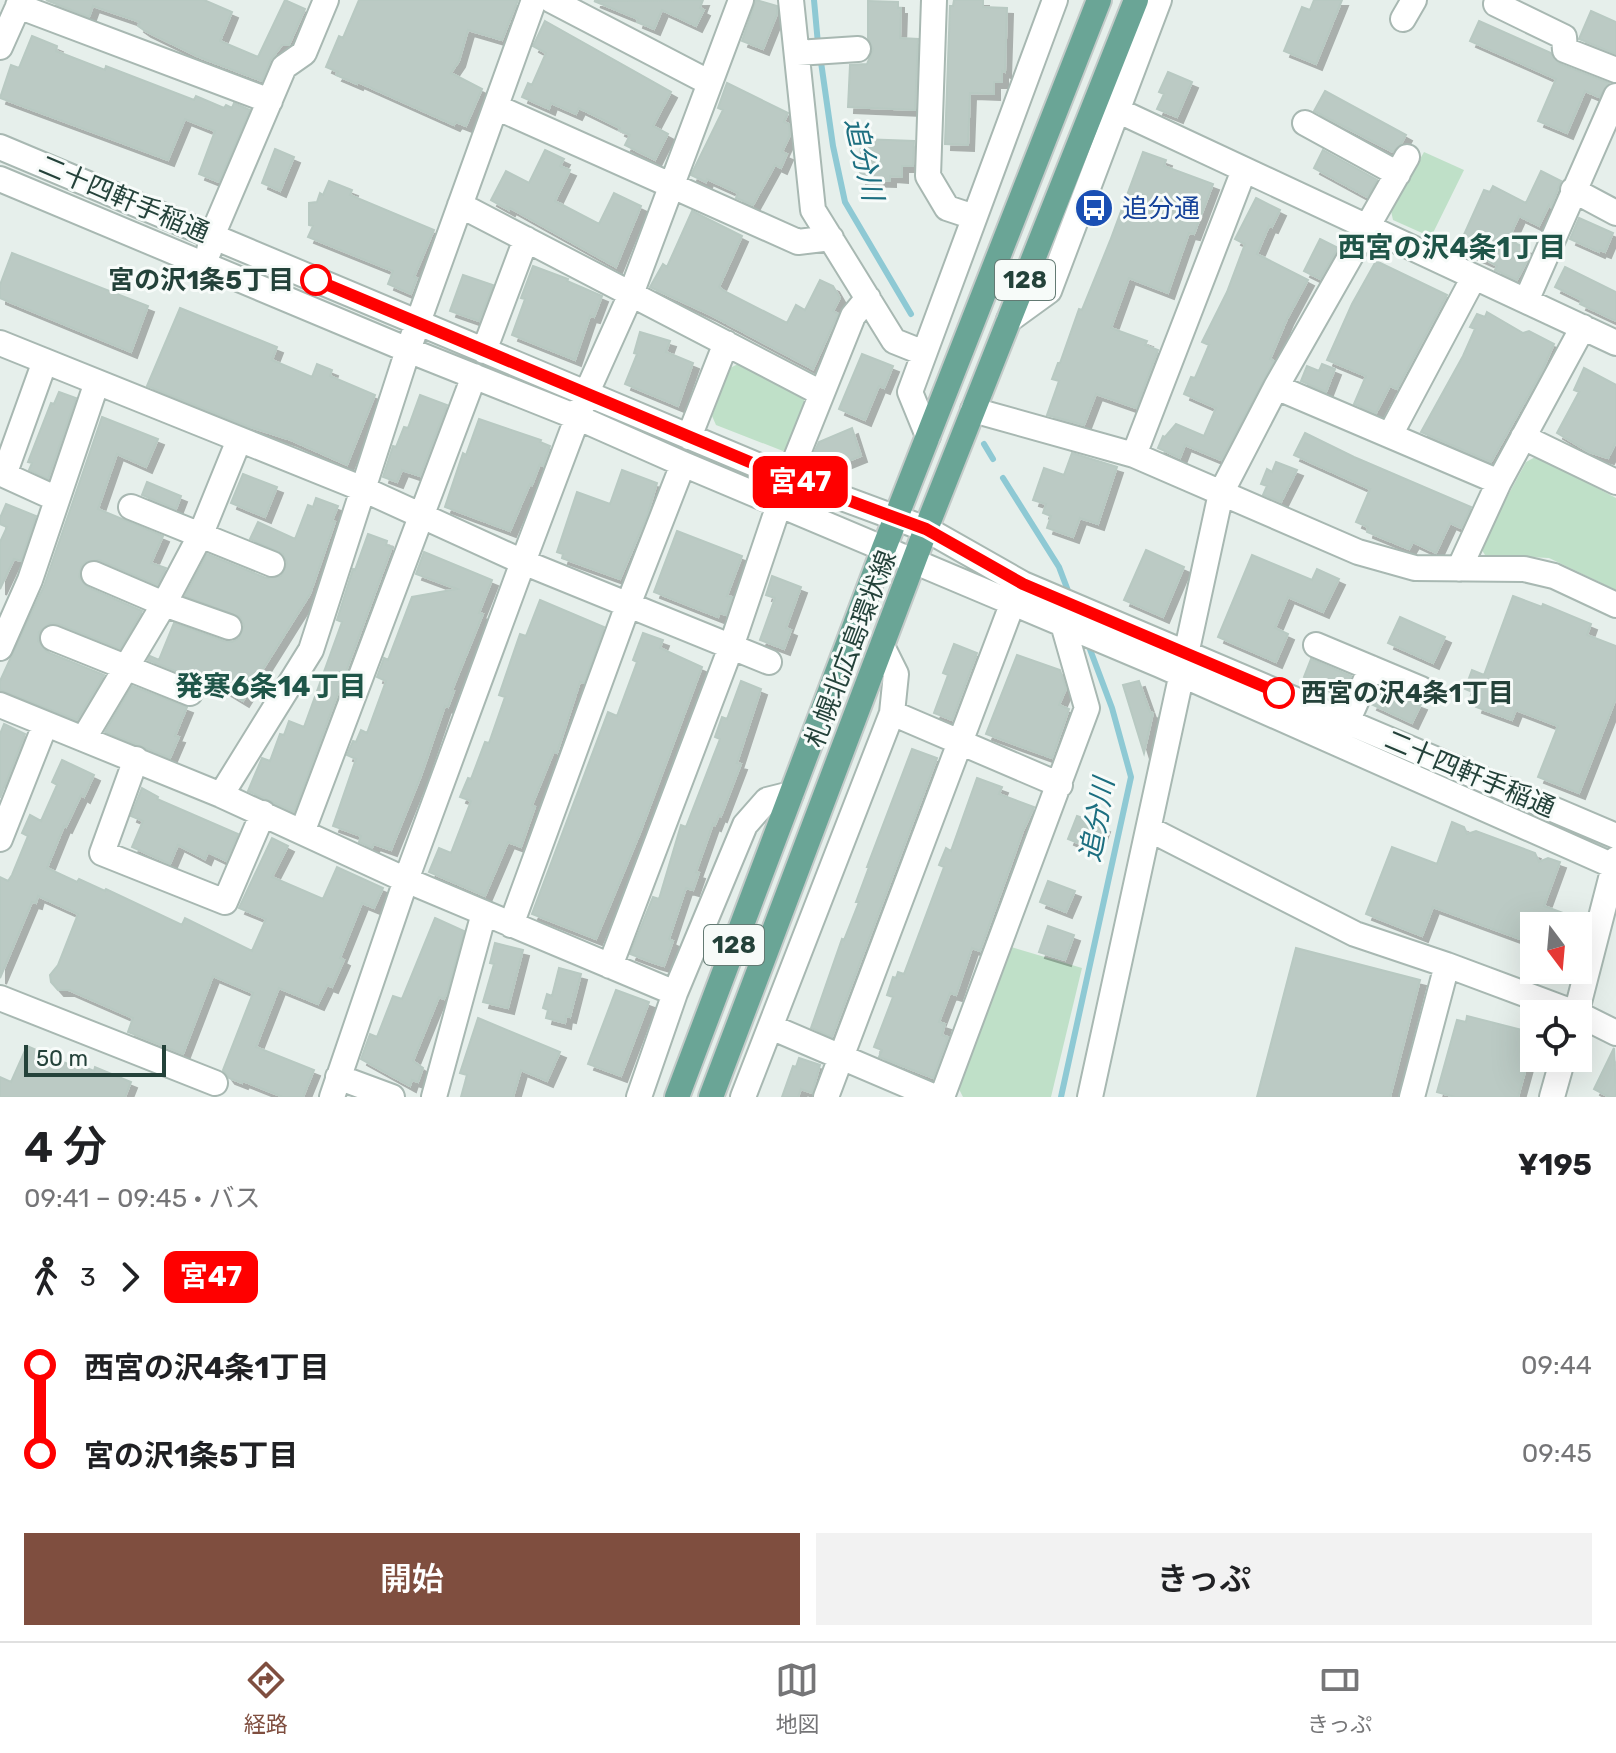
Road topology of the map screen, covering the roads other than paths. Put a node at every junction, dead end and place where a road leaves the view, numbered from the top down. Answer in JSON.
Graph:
{"nodes":[{"id":1,"x":326,"y":0,"type":"edge"},
{"id":2,"x":534,"y":0,"type":"edge"},
{"id":3,"x":551,"y":0,"type":"edge"},
{"id":4,"x":741,"y":0,"type":"edge"},
{"id":5,"x":791,"y":0,"type":"edge"},
{"id":6,"x":934,"y":0,"type":"edge"},
{"id":7,"x":1055,"y":0,"type":"edge"},
{"id":8,"x":1099,"y":0,"type":"edge"},
{"id":9,"x":1136,"y":0,"type":"edge"},
{"id":10,"x":1159,"y":0,"type":"edge"},
{"id":11,"x":19,"y":3,"type":"edge"},
{"id":12,"x":1496,"y":4,"type":"dead end"},
{"id":13,"x":0,"y":47,"type":"edge"},
{"id":14,"x":1616,"y":70,"type":"edge"},
{"id":15,"x":710,"y":83,"type":"junction"},
{"id":16,"x":1616,"y":96,"type":"edge"},
{"id":17,"x":270,"y":101,"type":"junction"},
{"id":18,"x":496,"y":107,"type":"junction"},
{"id":19,"x":1119,"y":111,"type":"junction"},
{"id":20,"x":1305,"y":123,"type":"dead end"},
{"id":21,"x":0,"y":147,"type":"edge"},
{"id":22,"x":1244,"y":170,"type":"junction"},
{"id":23,"x":0,"y":179,"type":"edge"},
{"id":24,"x":672,"y":185,"type":"junction"},
{"id":25,"x":1573,"y":190,"type":"junction"},
{"id":26,"x":460,"y":205,"type":"junction"},
{"id":27,"x":1616,"y":213,"type":"edge"},
{"id":28,"x":974,"y":217,"type":"junction"},
{"id":29,"x":1368,"y":228,"type":"junction"},
{"id":30,"x":212,"y":236,"type":"junction"},
{"id":31,"x":831,"y":238,"type":"junction"},
{"id":32,"x":526,"y":239,"type":"junction"},
{"id":33,"x":206,"y":265,"type":"junction"},
{"id":34,"x":1474,"y":277,"type":"junction"},
{"id":35,"x":631,"y":294,"type":"junction"},
{"id":36,"x":868,"y":298,"type":"junction"},
{"id":37,"x":1526,"y":301,"type":"junction"},
{"id":38,"x":1009,"y":320,"type":"junction"},
{"id":39,"x":418,"y":323,"type":"junction"},
{"id":40,"x":1583,"y":327,"type":"junction"},
{"id":41,"x":0,"y":343,"type":"edge"},
{"id":42,"x":726,"y":343,"type":"junction"},
{"id":43,"x":1616,"y":343,"type":"edge"},
{"id":44,"x":408,"y":350,"type":"junction"},
{"id":45,"x":484,"y":351,"type":"junction"},
{"id":46,"x":924,"y":353,"type":"junction"},
{"id":47,"x":45,"y":361,"type":"junction"},
{"id":48,"x":474,"y":376,"type":"junction"},
{"id":49,"x":97,"y":382,"type":"junction"},
{"id":50,"x":1276,"y":387,"type":"junction"},
{"id":51,"x":587,"y":392,"type":"junction"},
{"id":52,"x":821,"y":393,"type":"junction"},
{"id":53,"x":973,"y":410,"type":"junction"},
{"id":54,"x":579,"y":418,"type":"junction"},
{"id":55,"x":1390,"y":435,"type":"junction"},
{"id":56,"x":928,"y":436,"type":"junction"},
{"id":57,"x":689,"y":437,"type":"junction"},
{"id":58,"x":1523,"y":437,"type":"junction"},
{"id":59,"x":239,"y":440,"type":"junction"},
{"id":60,"x":1134,"y":455,"type":"junction"},
{"id":61,"x":683,"y":464,"type":"junction"},
{"id":62,"x":2,"y":474,"type":"edge"},
{"id":63,"x":788,"y":478,"type":"junction"},
{"id":64,"x":1499,"y":482,"type":"junction"},
{"id":65,"x":1616,"y":482,"type":"edge"},
{"id":66,"x":363,"y":489,"type":"junction"},
{"id":67,"x":1221,"y":493,"type":"junction"},
{"id":68,"x":57,"y":499,"type":"junction"},
{"id":69,"x":779,"y":504,"type":"junction"},
{"id":70,"x":131,"y":507,"type":"dead end"},
{"id":71,"x":422,"y":514,"type":"junction"},
{"id":72,"x":897,"y":516,"type":"junction"},
{"id":73,"x":926,"y":529,"type":"junction"},
{"id":74,"x":200,"y":536,"type":"junction"},
{"id":75,"x":884,"y":548,"type":"junction"},
{"id":76,"x":914,"y":560,"type":"junction"},
{"id":77,"x":523,"y":562,"type":"junction"},
{"id":78,"x":272,"y":564,"type":"dead end"},
{"id":79,"x":1459,"y":569,"type":"junction"},
{"id":80,"x":94,"y":574,"type":"dead end"},
{"id":81,"x":1018,"y":593,"type":"junction"},
{"id":82,"x":1054,"y":597,"type":"junction"},
{"id":83,"x":164,"y":604,"type":"junction"},
{"id":84,"x":628,"y":605,"type":"junction"},
{"id":85,"x":1616,"y":605,"type":"edge"},
{"id":86,"x":229,"y":627,"type":"dead end"},
{"id":87,"x":1068,"y":627,"type":"junction"},
{"id":88,"x":53,"y":638,"type":"dead end"},
{"id":89,"x":1316,"y":645,"type":"dead end"},
{"id":90,"x":882,"y":646,"type":"junction"},
{"id":91,"x":731,"y":647,"type":"junction"},
{"id":92,"x":0,"y":648,"type":"edge"},
{"id":93,"x":769,"y":662,"type":"dead end"},
{"id":94,"x":1185,"y":665,"type":"junction"},
{"id":95,"x":127,"y":666,"type":"junction"},
{"id":96,"x":1371,"y":668,"type":"junction"},
{"id":97,"x":1421,"y":689,"type":"dead end"},
{"id":98,"x":190,"y":693,"type":"dead end"},
{"id":99,"x":0,"y":705,"type":"edge"},
{"id":100,"x":892,"y":713,"type":"junction"},
{"id":101,"x":1347,"y":722,"type":"junction"},
{"id":102,"x":45,"y":725,"type":"junction"},
{"id":103,"x":84,"y":738,"type":"junction"},
{"id":104,"x":959,"y":743,"type":"junction"},
{"id":105,"x":136,"y":759,"type":"junction"},
{"id":106,"x":1060,"y":785,"type":"junction"},
{"id":107,"x":791,"y":794,"type":"junction"},
{"id":108,"x":221,"y":795,"type":"junction"},
{"id":109,"x":6,"y":811,"type":"edge"},
{"id":110,"x":263,"y":813,"type":"junction"},
{"id":111,"x":1149,"y":829,"type":"junction"},
{"id":112,"x":303,"y":830,"type":"junction"},
{"id":113,"x":1616,"y":836,"type":"edge"},
{"id":114,"x":0,"y":839,"type":"edge"},
{"id":115,"x":1615,"y":864,"type":"edge"},
{"id":116,"x":406,"y":880,"type":"junction"},
{"id":117,"x":484,"y":913,"type":"junction"},
{"id":118,"x":511,"y":925,"type":"junction"},
{"id":119,"x":1447,"y":965,"type":"junction"},
{"id":120,"x":610,"y":966,"type":"junction"},
{"id":121,"x":675,"y":993,"type":"junction"},
{"id":122,"x":0,"y":998,"type":"edge"},
{"id":123,"x":1540,"y":1000,"type":"edge"},
{"id":124,"x":1581,"y":1000,"type":"edge"},
{"id":125,"x":1592,"y":1021,"type":"edge"},
{"id":126,"x":771,"y":1027,"type":"junction"},
{"id":127,"x":1616,"y":1033,"type":"edge"},
{"id":128,"x":841,"y":1057,"type":"junction"},
{"id":129,"x":1559,"y":1072,"type":"edge"},
{"id":130,"x":215,"y":1083,"type":"dead end"},
{"id":131,"x":335,"y":1087,"type":"edge"},
{"id":132,"x":392,"y":1097,"type":"edge"},
{"id":133,"x":434,"y":1097,"type":"edge"},
{"id":134,"x":639,"y":1097,"type":"edge"},
{"id":135,"x":677,"y":1097,"type":"edge"},
{"id":136,"x":711,"y":1097,"type":"edge"},
{"id":137,"x":743,"y":1097,"type":"edge"},
{"id":138,"x":826,"y":1097,"type":"edge"},
{"id":139,"x":935,"y":1097,"type":"edge"},
{"id":140,"x":942,"y":1097,"type":"edge"},
{"id":141,"x":1090,"y":1097,"type":"edge"},
{"id":142,"x":1412,"y":1097,"type":"edge"},
{"id":143,"x":1552,"y":1097,"type":"edge"}],
"edges":[{"from":1,"to":17,"type":"street"},
{"from":2,"to":18,"type":"street"},
{"from":3,"to":15,"type":"street"},
{"from":4,"to":15,"type":"street"},
{"from":5,"to":31,"type":"street"},
{"from":6,"to":28,"type":"street"},
{"from":7,"to":28,"type":"street"},
{"from":8,"to":56,"type":"main road","name":"札幌北広島環状線","number":"128"},
{"from":9,"to":38,"type":"main road","name":"札幌北広島環状線","number":"128"},
{"from":10,"to":19,"type":"street"},
{"from":11,"to":13,"type":"street"},
{"from":11,"to":17,"type":"street"},
{"from":12,"to":14,"type":"street"},
{"from":15,"to":24,"type":"street"},
{"from":16,"to":25,"type":"street"},
{"from":17,"to":30,"type":"street"},
{"from":18,"to":24,"type":"street"},
{"from":18,"to":26,"type":"street"},
{"from":19,"to":22,"type":"street"},
{"from":19,"to":38,"type":"street"},
{"from":20,"to":29,"type":"street"},
{"from":21,"to":30,"type":"street","name":"二十四軒手稲通"},
{"from":22,"to":29,"type":"street"},
{"from":22,"to":60,"type":"street"},
{"from":23,"to":33,"type":"street","name":"二十四軒手稲通"},
{"from":24,"to":31,"type":"street"},
{"from":24,"to":35,"type":"street"},
{"from":25,"to":27,"type":"street"},
{"from":25,"to":37,"type":"street"},
{"from":26,"to":32,"type":"street"},
{"from":26,"to":39,"type":"street"},
{"from":28,"to":46,"type":"street"},
{"from":29,"to":34,"type":"street"},
{"from":29,"to":50,"type":"street"},
{"from":30,"to":33,"type":"street"},
{"from":30,"to":39,"type":"street","name":"二十四軒手稲通"},
{"from":31,"to":36,"type":"street"},
{"from":32,"to":35,"type":"street"},
{"from":32,"to":45,"type":"street"},
{"from":33,"to":44,"type":"street","name":"二十四軒手稲通"},
{"from":34,"to":37,"type":"street"},
{"from":34,"to":55,"type":"street"},
{"from":35,"to":42,"type":"street"},
{"from":35,"to":51,"type":"street"},
{"from":36,"to":46,"type":"street"},
{"from":36,"to":52,"type":"street"},
{"from":37,"to":40,"type":"street"},
{"from":38,"to":53,"type":"main road","name":"札幌北広島環状線","number":"128"},
{"from":39,"to":44,"type":"street"},
{"from":39,"to":45,"type":"street","name":"二十四軒手稲通"},
{"from":40,"to":43,"type":"street"},
{"from":40,"to":58,"type":"street"},
{"from":41,"to":47,"type":"street"},
{"from":42,"to":52,"type":"street"},
{"from":42,"to":57,"type":"street"},
{"from":44,"to":48,"type":"street","name":"二十四軒手稲通"},
{"from":44,"to":66,"type":"street"},
{"from":45,"to":51,"type":"street","name":"二十四軒手稲通"},
{"from":46,"to":56,"type":"street"},
{"from":47,"to":49,"type":"street"},
{"from":47,"to":62,"type":"street"},
{"from":48,"to":54,"type":"street","name":"二十四軒手稲通"},
{"from":48,"to":71,"type":"street"},
{"from":49,"to":59,"type":"street"},
{"from":49,"to":68,"type":"street"},
{"from":50,"to":55,"type":"street"},
{"from":50,"to":67,"type":"street"},
{"from":51,"to":54,"type":"street"},
{"from":51,"to":57,"type":"street","name":"二十四軒手稲通"},
{"from":52,"to":63,"type":"street"},
{"from":53,"to":60,"type":"street"},
{"from":53,"to":73,"type":"main road","name":"札幌北広島環状線","number":"128"},
{"from":54,"to":61,"type":"street","name":"二十四軒手稲通"},
{"from":54,"to":77,"type":"street"},
{"from":55,"to":64,"type":"street"},
{"from":56,"to":72,"type":"main road","name":"札幌北広島環状線","number":"128"},
{"from":57,"to":63,"type":"street","name":"二十四軒手稲通"},
{"from":58,"to":64,"type":"street"},
{"from":58,"to":65,"type":"street"},
{"from":59,"to":66,"type":"street"},
{"from":59,"to":74,"type":"street"},
{"from":60,"to":67,"type":"street"},
{"from":61,"to":69,"type":"street","name":"二十四軒手稲通"},
{"from":61,"to":84,"type":"street"},
{"from":62,"to":68,"type":"street"},
{"from":63,"to":69,"type":"street"},
{"from":63,"to":72,"type":"street","name":"二十四軒手稲通"},
{"from":64,"to":79,"type":"street"},
{"from":66,"to":71,"type":"street"},
{"from":66,"to":108,"type":"street"},
{"from":67,"to":79,"type":"street"},
{"from":67,"to":94,"type":"street"},
{"from":68,"to":92,"type":"street"},
{"from":69,"to":75,"type":"street","name":"二十四軒手稲通"},
{"from":69,"to":91,"type":"street"},
{"from":70,"to":74,"type":"street"},
{"from":71,"to":77,"type":"street"},
{"from":71,"to":112,"type":"street"},
{"from":72,"to":73,"type":"street","name":"二十四軒手稲通"},
{"from":72,"to":75,"type":"main road","name":"札幌北広島環状線","number":"128"},
{"from":73,"to":76,"type":"main road","name":"札幌北広島環状線","number":"128"},
{"from":73,"to":81,"type":"street","name":"二十四軒手稲通"},
{"from":74,"to":78,"type":"street"},
{"from":74,"to":83,"type":"street"},
{"from":75,"to":76,"type":"street","name":"二十四軒手稲通"},
{"from":75,"to":107,"type":"main road","name":"札幌北広島環状線","number":"128"},
{"from":76,"to":81,"type":"street","name":"二十四軒手稲通"},
{"from":76,"to":90,"type":"main road","name":"札幌北広島環状線","number":"128"},
{"from":77,"to":84,"type":"street"},
{"from":77,"to":116,"type":"street"},
{"from":79,"to":85,"type":"street"},
{"from":80,"to":83,"type":"street"},
{"from":81,"to":82,"type":"street","name":"二十四軒手稲通"},
{"from":81,"to":87,"type":"street","name":"二十四軒手稲通"},
{"from":81,"to":104,"type":"street"},
{"from":82,"to":87,"type":"street"},
{"from":82,"to":94,"type":"street","name":"二十四軒手稲通"},
{"from":83,"to":86,"type":"street"},
{"from":83,"to":95,"type":"street"},
{"from":84,"to":91,"type":"street"},
{"from":84,"to":118,"type":"street"},
{"from":87,"to":94,"type":"street","name":"二十四軒手稲通"},
{"from":87,"to":106,"type":"street"},
{"from":88,"to":95,"type":"street"},
{"from":89,"to":96,"type":"street"},
{"from":90,"to":100,"type":"street"},
{"from":90,"to":136,"type":"main road","name":"札幌北広島環状線","number":"128"},
{"from":91,"to":93,"type":"street"},
{"from":91,"to":120,"type":"street"},
{"from":94,"to":101,"type":"street","name":"二十四軒手稲通"},
{"from":94,"to":111,"type":"street"},
{"from":94,"to":115,"type":"street","name":"二十四軒手稲通"},
{"from":95,"to":98,"type":"street"},
{"from":95,"to":103,"type":"street"},
{"from":96,"to":97,"type":"street"},
{"from":96,"to":101,"type":"street"},
{"from":99,"to":102,"type":"street"},
{"from":100,"to":104,"type":"street"},
{"from":100,"to":126,"type":"street"},
{"from":101,"to":113,"type":"street","name":"二十四軒手稲通"},
{"from":102,"to":103,"type":"street"},
{"from":102,"to":109,"type":"street"},
{"from":103,"to":105,"type":"street"},
{"from":104,"to":106,"type":"street"},
{"from":104,"to":128,"type":"street"},
{"from":105,"to":108,"type":"street"},
{"from":105,"to":110,"type":"street"},
{"from":106,"to":140,"type":"street"},
{"from":107,"to":121,"type":"street"},
{"from":107,"to":135,"type":"main road","name":"札幌北広島環状線","number":"128"},
{"from":108,"to":110,"type":"street"},
{"from":109,"to":114,"type":"street"},
{"from":110,"to":112,"type":"street"},
{"from":111,"to":119,"type":"street"},
{"from":111,"to":141,"type":"street"},
{"from":112,"to":116,"type":"street"},
{"from":115,"to":124,"type":"street"},
{"from":116,"to":117,"type":"street"},
{"from":116,"to":131,"type":"street"},
{"from":117,"to":118,"type":"street"},
{"from":117,"to":133,"type":"street"},
{"from":118,"to":120,"type":"street"},
{"from":119,"to":123,"type":"street"},
{"from":119,"to":142,"type":"street"},
{"from":120,"to":121,"type":"street"},
{"from":121,"to":134,"type":"street"},
{"from":122,"to":130,"type":"street"},
{"from":125,"to":127,"type":"street"},
{"from":126,"to":128,"type":"street"},
{"from":126,"to":137,"type":"street"},
{"from":128,"to":138,"type":"street"},
{"from":128,"to":139,"type":"street"},
{"from":129,"to":143,"type":"street"},
{"from":131,"to":132,"type":"street"}]}
